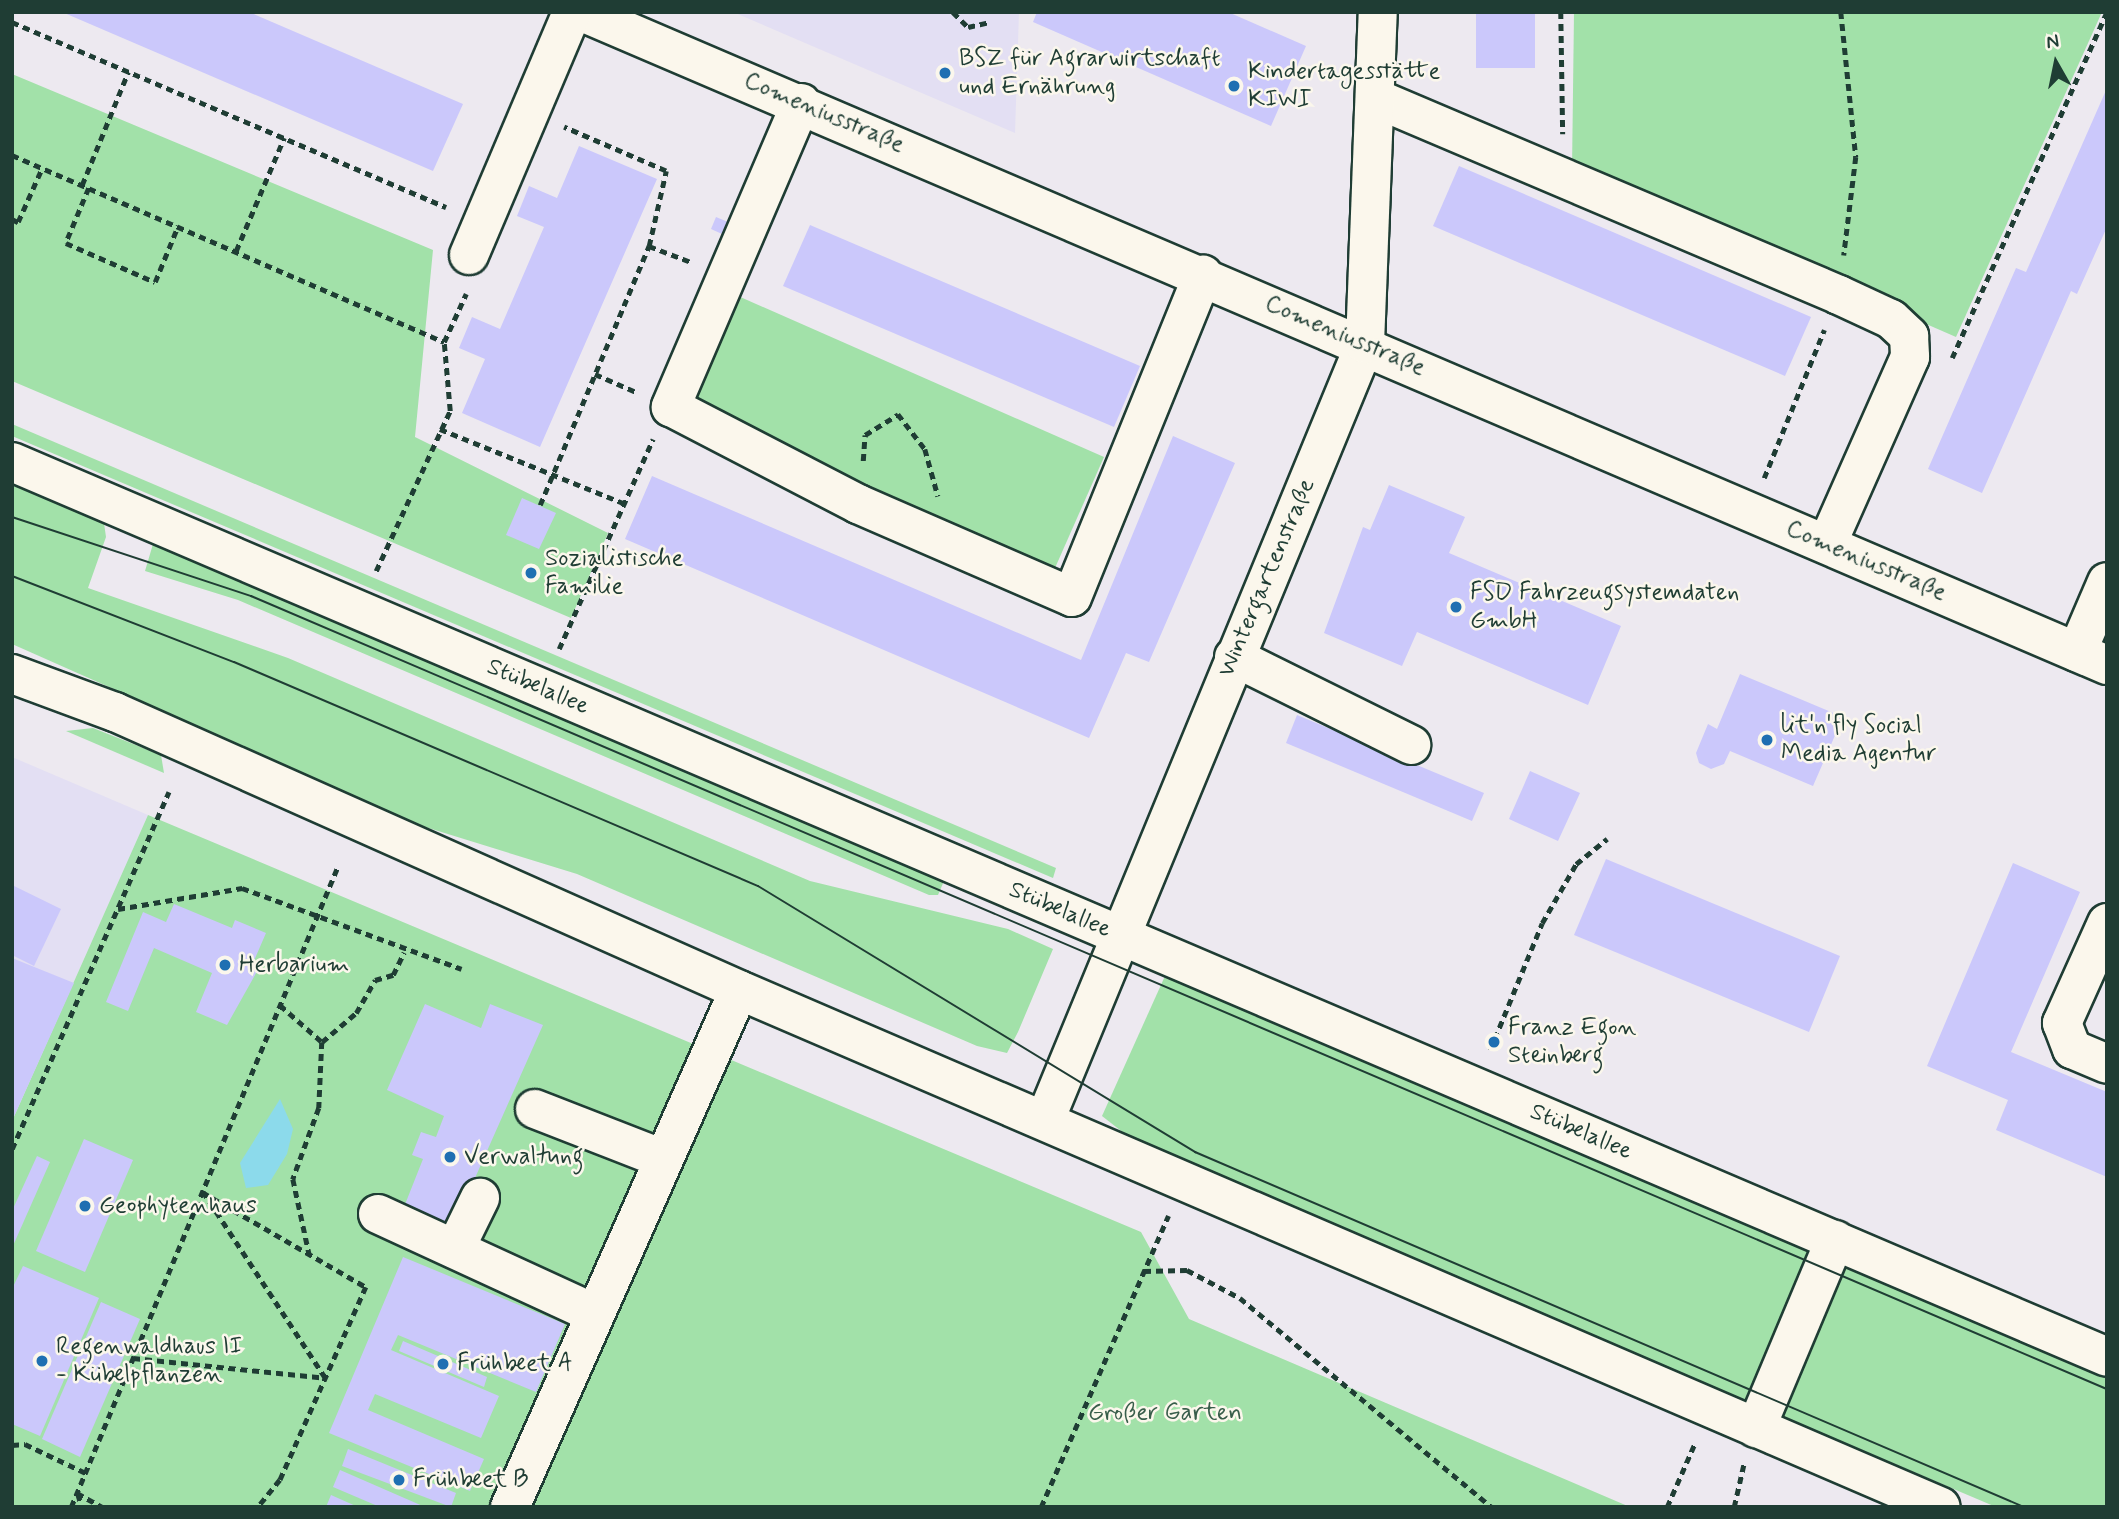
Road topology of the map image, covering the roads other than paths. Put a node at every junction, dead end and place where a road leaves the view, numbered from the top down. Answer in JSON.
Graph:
{"nodes":[{"id":1,"x":572,"y":12,"type":"edge"},
{"id":2,"x":582,"y":12,"type":"edge"},
{"id":3,"x":1378,"y":12,"type":"edge"},
{"id":4,"x":1375,"y":98,"type":"junction"},
{"id":5,"x":801,"y":103,"type":"junction"},
{"id":6,"x":476,"y":239,"type":"road end"},
{"id":7,"x":1203,"y":275,"type":"junction"},
{"id":8,"x":1365,"y":344,"type":"junction"},
{"id":9,"x":12,"y":463,"type":"edge"},
{"id":10,"x":1827,"y":544,"type":"junction"},
{"id":11,"x":2107,"y":582,"type":"edge"},
{"id":12,"x":1234,"y":657,"type":"junction"},
{"id":13,"x":2092,"y":658,"type":"edge"},
{"id":14,"x":12,"y":674,"type":"edge"},
{"id":15,"x":1411,"y":745,"type":"dead end"},
{"id":16,"x":2107,"y":923,"type":"edge"},
{"id":17,"x":1118,"y":935,"type":"junction"},
{"id":18,"x":739,"y":990,"type":"junction"},
{"id":19,"x":2107,"y":1064,"type":"edge"},
{"id":20,"x":535,"y":1109,"type":"dead end"},
{"id":21,"x":1045,"y":1120,"type":"junction"},
{"id":22,"x":663,"y":1159,"type":"junction"},
{"id":23,"x":480,"y":1198,"type":"dead end"},
{"id":24,"x":378,"y":1214,"type":"dead end"},
{"id":25,"x":1835,"y":1240,"type":"junction"},
{"id":26,"x":455,"y":1249,"type":"junction"},
{"id":27,"x":595,"y":1314,"type":"junction"},
{"id":28,"x":2107,"y":1357,"type":"edge"},
{"id":29,"x":1750,"y":1444,"type":"junction"},
{"id":30,"x":510,"y":1507,"type":"edge"},
{"id":31,"x":1941,"y":1507,"type":"edge"}],
"edges":[{"from":1,"to":6,"type":"main road"},
{"from":2,"to":5,"type":"main road","name":"Comeniusstraße"},
{"from":3,"to":4,"type":"main road","name":"Wintergartenstraße"},
{"from":4,"to":8,"type":"main road","name":"Wintergartenstraße"},
{"from":4,"to":10,"type":"main road"},
{"from":5,"to":7,"type":"main road","name":"Comeniusstraße"},
{"from":5,"to":7,"type":"main road"},
{"from":7,"to":8,"type":"main road","name":"Comeniusstraße"},
{"from":8,"to":10,"type":"main road","name":"Comeniusstraße"},
{"from":8,"to":12,"type":"main road","name":"Wintergartenstraße"},
{"from":9,"to":17,"type":"main road","name":"Stübelallee"},
{"from":10,"to":13,"type":"main road","name":"Comeniusstraße"},
{"from":11,"to":13,"type":"main road"},
{"from":12,"to":15,"type":"main road"},
{"from":12,"to":17,"type":"main road","name":"Wintergartenstraße"},
{"from":14,"to":18,"type":"main road"},
{"from":16,"to":19,"type":"main road"},
{"from":17,"to":21,"type":"main road","name":"Wintergartenstraße"},
{"from":17,"to":25,"type":"main road","name":"Stübelallee"},
{"from":18,"to":21,"type":"main road"},
{"from":18,"to":22,"type":"main road"},
{"from":20,"to":22,"type":"main road"},
{"from":21,"to":29,"type":"main road"},
{"from":22,"to":27,"type":"main road"},
{"from":23,"to":26,"type":"main road"},
{"from":24,"to":26,"type":"main road"},
{"from":25,"to":28,"type":"main road","name":"Stübelallee"},
{"from":25,"to":29,"type":"main road"},
{"from":26,"to":27,"type":"main road"},
{"from":27,"to":30,"type":"main road"},
{"from":29,"to":31,"type":"main road"}]}
